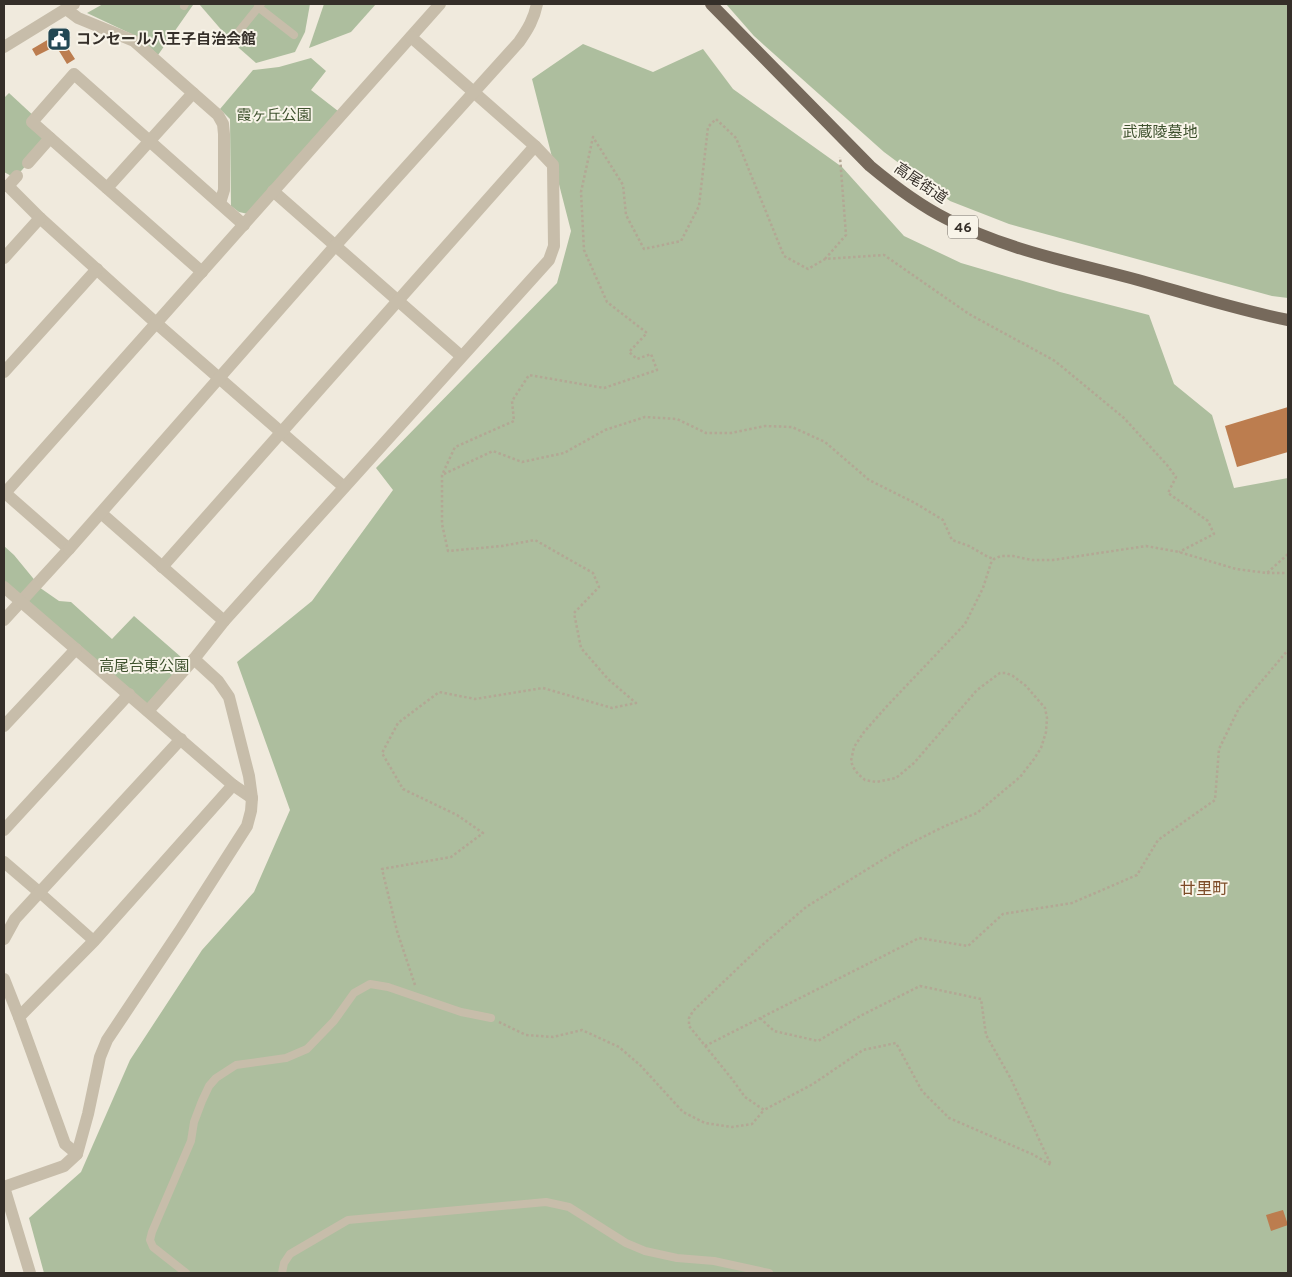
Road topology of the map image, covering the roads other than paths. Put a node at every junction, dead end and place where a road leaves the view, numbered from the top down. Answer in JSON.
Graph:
{"nodes":[{"id":1,"x":440,"y":4,"type":"edge"},
{"id":2,"x":536,"y":4,"type":"edge"},
{"id":3,"x":711,"y":4,"type":"edge"},
{"id":4,"x":260,"y":5,"type":"edge"},
{"id":5,"x":70,"y":6,"type":"edge"},
{"id":6,"x":294,"y":34,"type":"dead end"},
{"id":7,"x":411,"y":37,"type":"junction"},
{"id":8,"x":231,"y":41,"type":"dead end"},
{"id":9,"x":4,"y":47,"type":"edge"},
{"id":10,"x":473,"y":92,"type":"junction"},
{"id":11,"x":193,"y":93,"type":"junction"},
{"id":12,"x":50,"y":138,"type":"junction"},
{"id":13,"x":150,"y":140,"type":"junction"},
{"id":14,"x":535,"y":146,"type":"junction"},
{"id":15,"x":28,"y":163,"type":"dead end"},
{"id":16,"x":17,"y":176,"type":"dead end"},
{"id":17,"x":6,"y":186,"type":"edge"},
{"id":18,"x":107,"y":188,"type":"junction"},
{"id":19,"x":273,"y":191,"type":"junction"},
{"id":20,"x":220,"y":203,"type":"junction"},
{"id":21,"x":40,"y":218,"type":"junction"},
{"id":22,"x":244,"y":225,"type":"junction"},
{"id":23,"x":336,"y":246,"type":"junction"},
{"id":24,"x":4,"y":258,"type":"edge"},
{"id":25,"x":97,"y":269,"type":"junction"},
{"id":26,"x":202,"y":272,"type":"junction"},
{"id":27,"x":399,"y":302,"type":"junction"},
{"id":28,"x":1288,"y":320,"type":"edge"},
{"id":29,"x":156,"y":323,"type":"junction"},
{"id":30,"x":461,"y":356,"type":"junction"},
{"id":31,"x":4,"y":372,"type":"edge"},
{"id":32,"x":218,"y":379,"type":"junction"},
{"id":33,"x":281,"y":434,"type":"junction"},
{"id":34,"x":344,"y":487,"type":"junction"},
{"id":35,"x":4,"y":493,"type":"edge"},
{"id":36,"x":101,"y":513,"type":"junction"},
{"id":37,"x":69,"y":549,"type":"junction"},
{"id":38,"x":162,"y":567,"type":"junction"},
{"id":39,"x":4,"y":587,"type":"edge"},
{"id":40,"x":21,"y":602,"type":"junction"},
{"id":41,"x":4,"y":620,"type":"edge"},
{"id":42,"x":224,"y":621,"type":"junction"},
{"id":43,"x":76,"y":649,"type":"junction"},
{"id":44,"x":194,"y":659,"type":"junction"},
{"id":45,"x":129,"y":694,"type":"junction"},
{"id":46,"x":148,"y":711,"type":"junction"},
{"id":47,"x":4,"y":726,"type":"edge"},
{"id":48,"x":181,"y":738,"type":"junction"},
{"id":49,"x":233,"y":785,"type":"junction"},
{"id":50,"x":252,"y":798,"type":"junction"},
{"id":51,"x":4,"y":830,"type":"edge"},
{"id":52,"x":4,"y":862,"type":"edge"},
{"id":53,"x":39,"y":892,"type":"junction"},
{"id":54,"x":4,"y":939,"type":"edge"},
{"id":55,"x":94,"y":941,"type":"junction"},
{"id":56,"x":4,"y":979,"type":"edge"},
{"id":57,"x":19,"y":1017,"type":"junction"},
{"id":58,"x":491,"y":1018,"type":"road end"},
{"id":59,"x":77,"y":1154,"type":"junction"},
{"id":60,"x":4,"y":1187,"type":"edge"},
{"id":61,"x":30,"y":1273,"type":"edge"},
{"id":62,"x":186,"y":1273,"type":"edge"},
{"id":63,"x":282,"y":1273,"type":"edge"},
{"id":64,"x":769,"y":1273,"type":"edge"}],
"edges":[{"from":1,"to":7,"type":"street"},
{"from":2,"to":10,"type":"street"},
{"from":3,"to":28,"type":"main road","name":"高尾街道","number":"46"},
{"from":4,"to":6,"type":"lane"},
{"from":4,"to":8,"type":"lane"},
{"from":5,"to":9,"type":"street"},
{"from":5,"to":11,"type":"street"},
{"from":7,"to":10,"type":"street"},
{"from":7,"to":19,"type":"street"},
{"from":10,"to":14,"type":"street"},
{"from":10,"to":23,"type":"street"},
{"from":11,"to":13,"type":"street"},
{"from":11,"to":20,"type":"street"},
{"from":12,"to":13,"type":"street"},
{"from":12,"to":15,"type":"street"},
{"from":12,"to":18,"type":"street"},
{"from":13,"to":18,"type":"street"},
{"from":13,"to":20,"type":"street"},
{"from":14,"to":27,"type":"street"},
{"from":14,"to":30,"type":"street"},
{"from":16,"to":17,"type":"street"},
{"from":17,"to":21,"type":"street"},
{"from":18,"to":26,"type":"street"},
{"from":19,"to":22,"type":"street"},
{"from":19,"to":23,"type":"street"},
{"from":20,"to":22,"type":"street"},
{"from":21,"to":24,"type":"street"},
{"from":21,"to":25,"type":"street"},
{"from":22,"to":26,"type":"street"},
{"from":23,"to":27,"type":"street"},
{"from":23,"to":32,"type":"street"},
{"from":25,"to":29,"type":"street"},
{"from":25,"to":31,"type":"street"},
{"from":26,"to":29,"type":"street"},
{"from":27,"to":30,"type":"street"},
{"from":27,"to":33,"type":"street"},
{"from":29,"to":32,"type":"street"},
{"from":29,"to":35,"type":"street"},
{"from":30,"to":34,"type":"street"},
{"from":32,"to":33,"type":"street"},
{"from":32,"to":36,"type":"street"},
{"from":33,"to":34,"type":"street"},
{"from":33,"to":38,"type":"street"},
{"from":34,"to":42,"type":"street"},
{"from":35,"to":37,"type":"street"},
{"from":36,"to":37,"type":"street"},
{"from":36,"to":38,"type":"street"},
{"from":37,"to":40,"type":"street"},
{"from":38,"to":42,"type":"street"},
{"from":39,"to":40,"type":"street"},
{"from":40,"to":41,"type":"street"},
{"from":40,"to":43,"type":"street"},
{"from":42,"to":44,"type":"street"},
{"from":43,"to":45,"type":"street"},
{"from":43,"to":47,"type":"street"},
{"from":44,"to":46,"type":"street"},
{"from":44,"to":50,"type":"street"},
{"from":45,"to":46,"type":"street"},
{"from":45,"to":51,"type":"street"},
{"from":46,"to":48,"type":"street"},
{"from":48,"to":49,"type":"street"},
{"from":48,"to":53,"type":"street"},
{"from":49,"to":50,"type":"street"},
{"from":49,"to":55,"type":"street"},
{"from":50,"to":59,"type":"street"},
{"from":52,"to":53,"type":"street"},
{"from":53,"to":54,"type":"street"},
{"from":53,"to":55,"type":"street"},
{"from":55,"to":57,"type":"street"},
{"from":56,"to":57,"type":"street"},
{"from":57,"to":59,"type":"street"},
{"from":58,"to":62,"type":"lane"},
{"from":59,"to":60,"type":"street"},
{"from":60,"to":61,"type":"street"},
{"from":63,"to":64,"type":"lane"}]}
